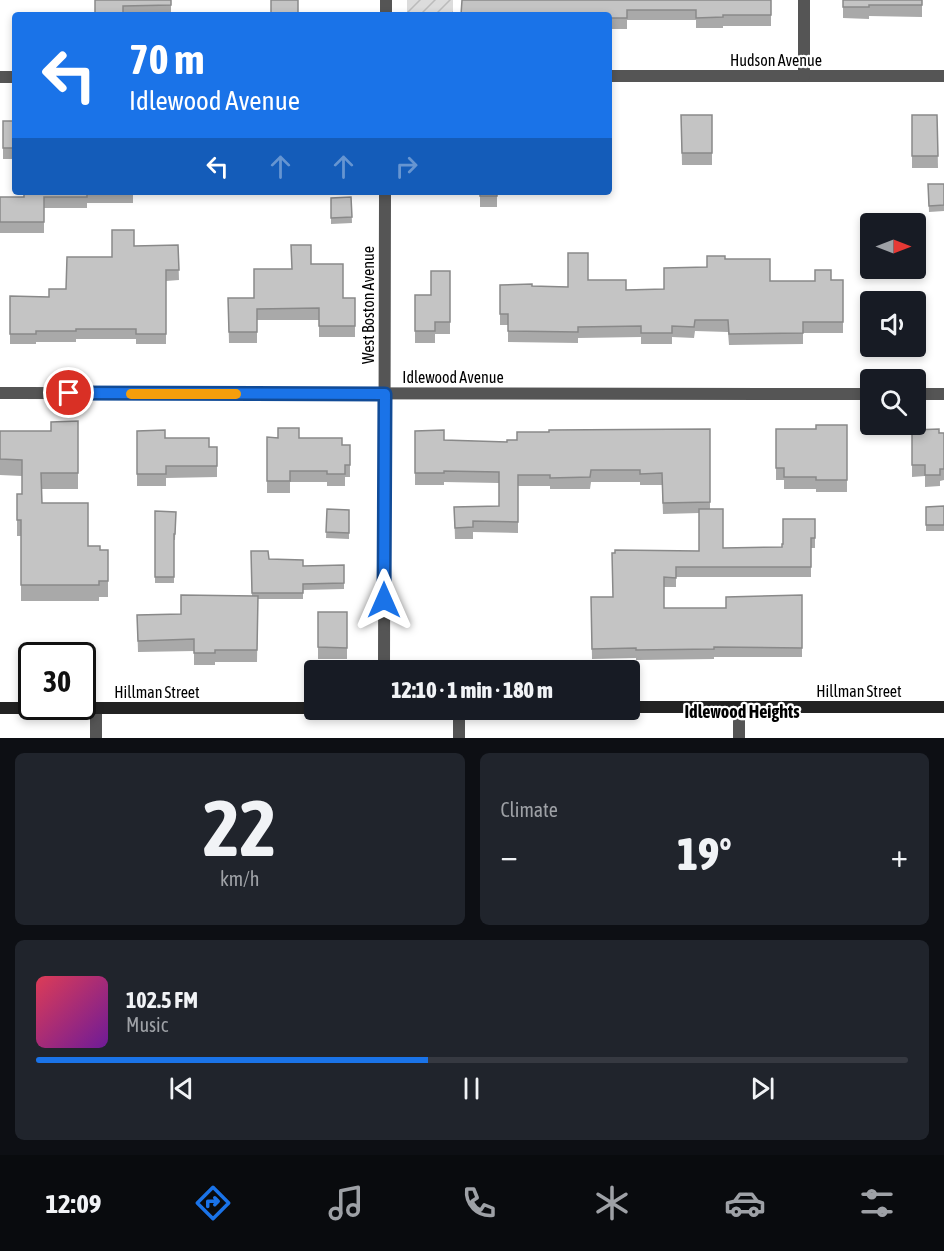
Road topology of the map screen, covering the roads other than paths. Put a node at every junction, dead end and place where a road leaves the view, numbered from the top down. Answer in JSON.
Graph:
{"nodes":[{"id":1,"x":804,"y":0,"type":"edge"},
{"id":2,"x":612,"y":76,"type":"edge"},
{"id":3,"x":804,"y":76,"type":"junction"},
{"id":4,"x":944,"y":76,"type":"edge"},
{"id":5,"x":385,"y":195,"type":"edge"},
{"id":6,"x":0,"y":393,"type":"edge"},
{"id":7,"x":385,"y":394,"type":"junction"},
{"id":8,"x":860,"y":394,"type":"edge"},
{"id":9,"x":926,"y":394,"type":"edge"},
{"id":10,"x":944,"y":394,"type":"edge"},
{"id":11,"x":384,"y":660,"type":"edge"},
{"id":12,"x":640,"y":707,"type":"edge"},
{"id":13,"x":739,"y":707,"type":"junction"},
{"id":14,"x":944,"y":707,"type":"edge"},
{"id":15,"x":0,"y":708,"type":"edge"},
{"id":16,"x":18,"y":708,"type":"edge"},
{"id":17,"x":96,"y":708,"type":"edge"},
{"id":18,"x":304,"y":708,"type":"edge"},
{"id":19,"x":96,"y":720,"type":"edge"},
{"id":20,"x":459,"y":720,"type":"edge"},
{"id":21,"x":96,"y":738,"type":"edge"},
{"id":22,"x":459,"y":738,"type":"edge"},
{"id":23,"x":739,"y":738,"type":"edge"}],
"edges":[{"from":1,"to":3,"type":"street"},
{"from":2,"to":3,"type":"street","name":"Hudson Avenue"},
{"from":3,"to":4,"type":"street","name":"Hudson Avenue"},
{"from":5,"to":7,"type":"street","name":"West Boston Avenue"},
{"from":6,"to":7,"type":"street","name":"Idlewood Avenue"},
{"from":7,"to":8,"type":"street","name":"Idlewood Avenue"},
{"from":7,"to":11,"type":"street","name":"West Boston Avenue"},
{"from":9,"to":10,"type":"street"},
{"from":12,"to":13,"type":"street","name":"Hillman Street"},
{"from":13,"to":14,"type":"street","name":"Hillman Street"},
{"from":13,"to":23,"type":"street"},
{"from":15,"to":16,"type":"street","name":"Hillman Street"},
{"from":17,"to":18,"type":"street","name":"Hillman Street"},
{"from":19,"to":21,"type":"street"},
{"from":20,"to":22,"type":"street"}]}
